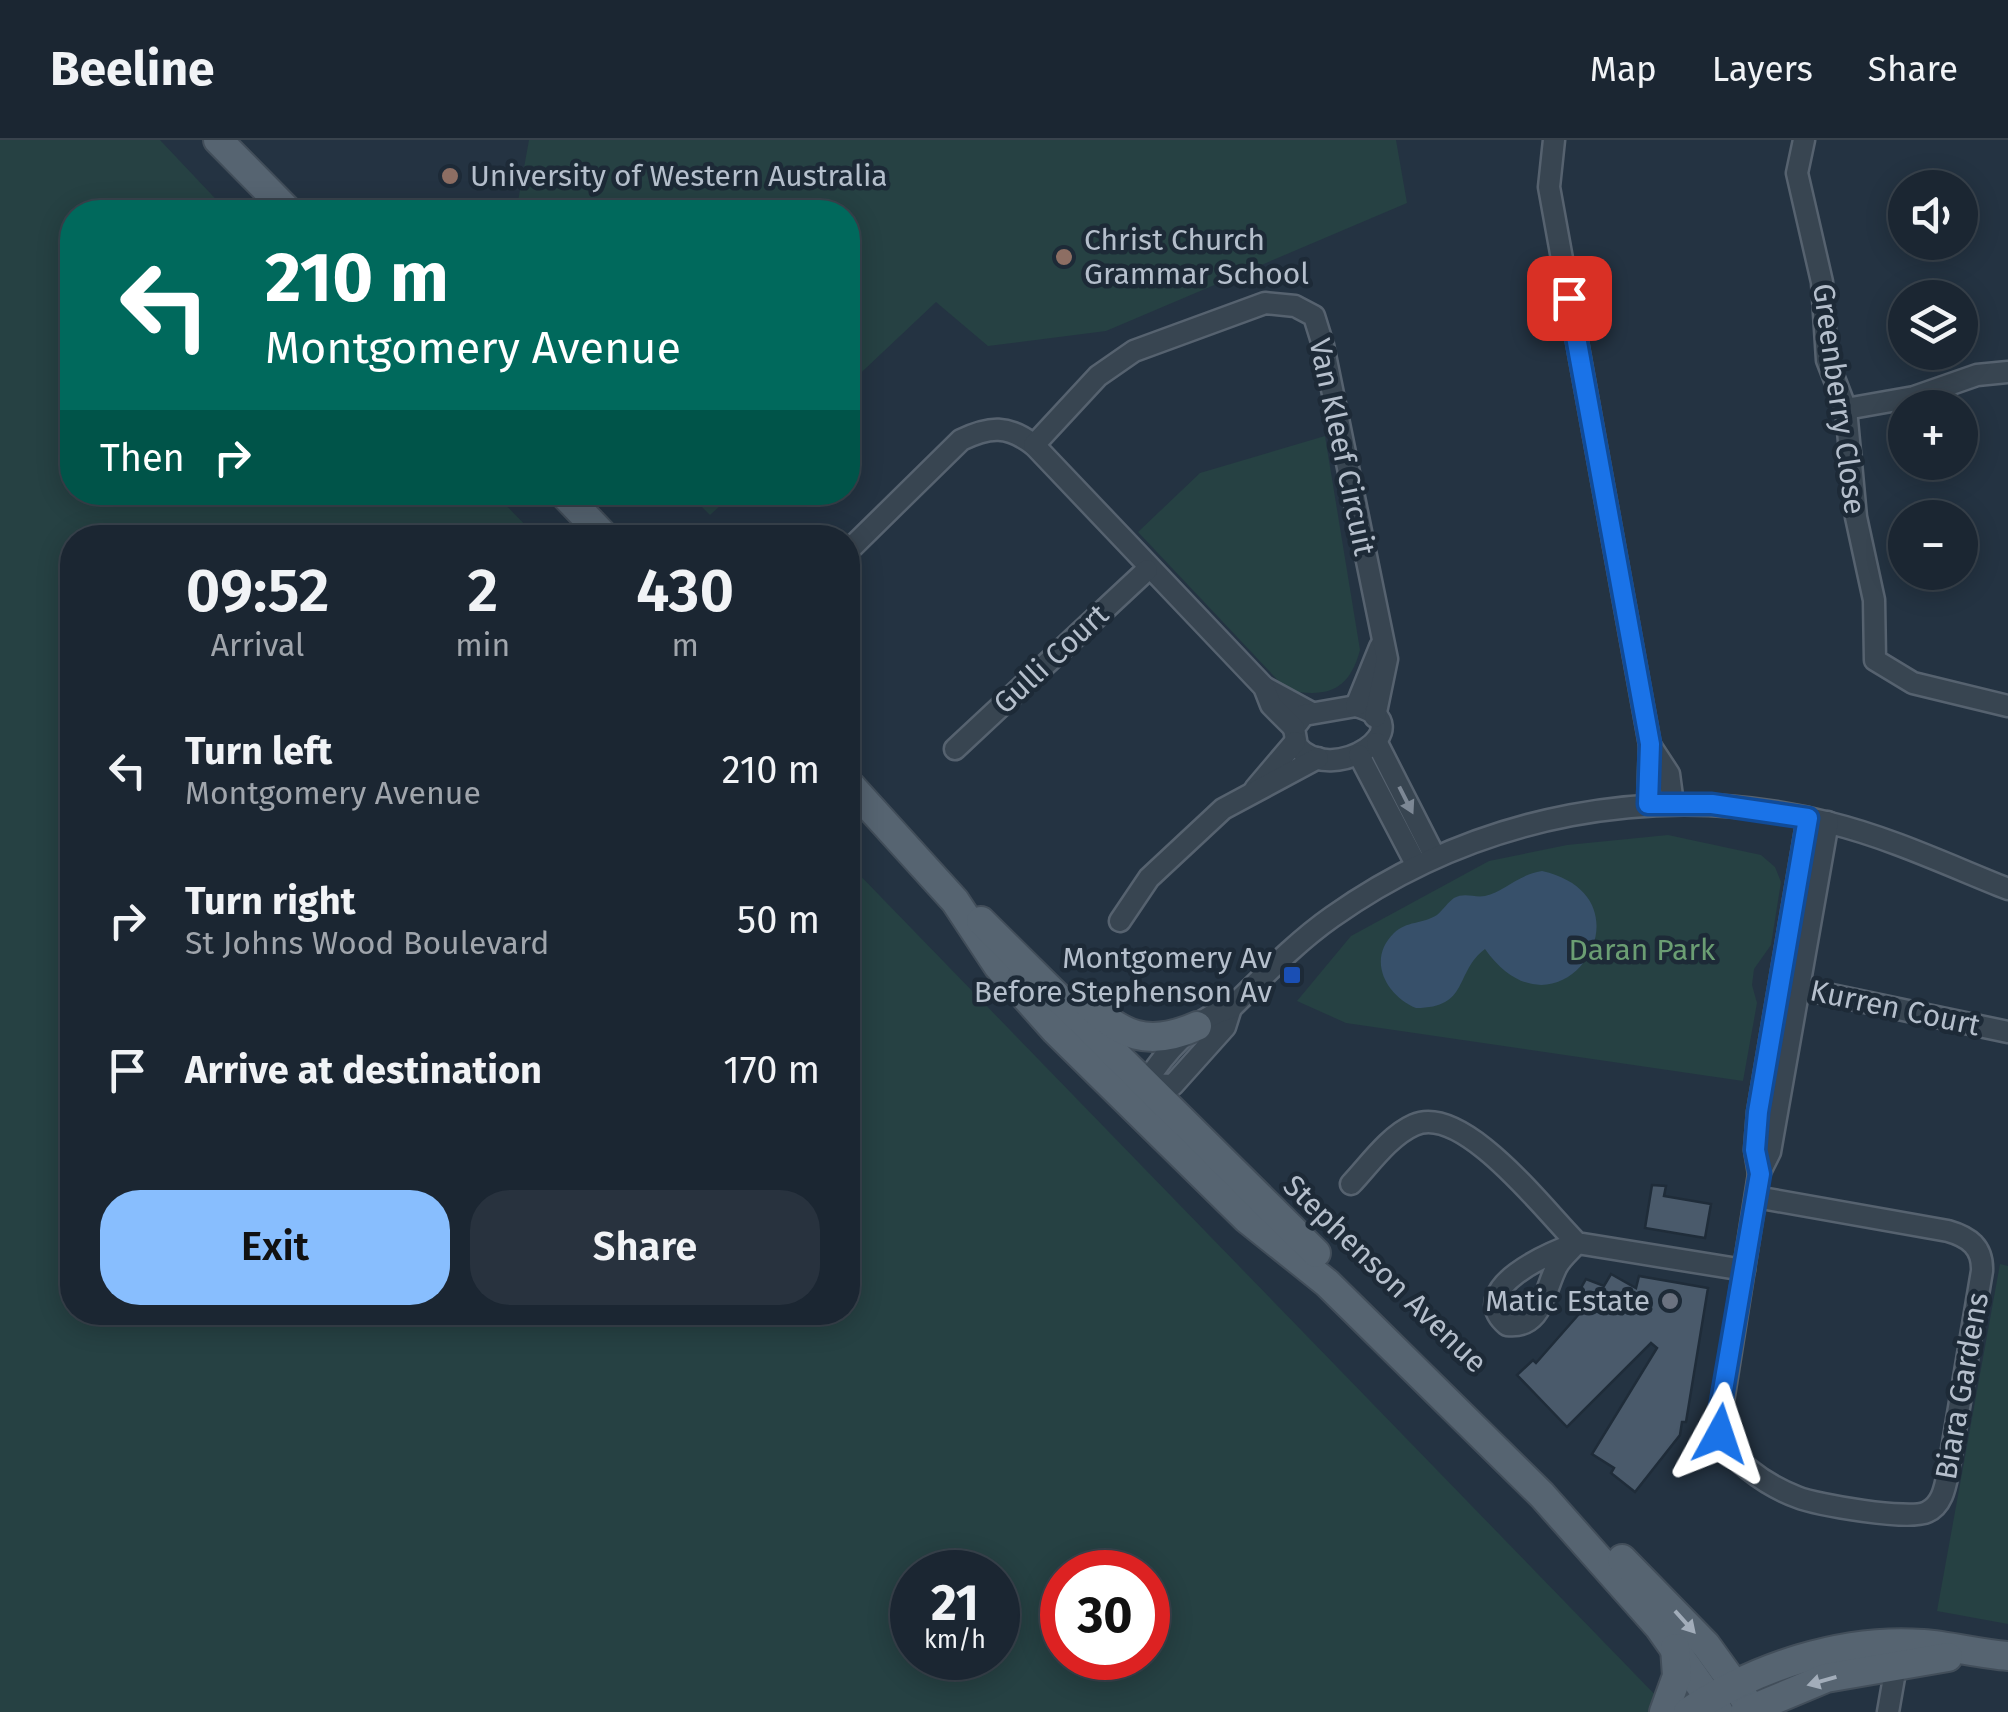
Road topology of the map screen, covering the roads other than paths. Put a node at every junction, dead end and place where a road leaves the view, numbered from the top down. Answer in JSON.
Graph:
{"nodes":[{"id":1,"x":218,"y":140,"type":"edge"},
{"id":2,"x":1554,"y":140,"type":"edge"},
{"id":3,"x":1804,"y":140,"type":"edge"},
{"id":4,"x":277,"y":200,"type":"edge"},
{"id":5,"x":2008,"y":372,"type":"edge"},
{"id":6,"x":1846,"y":409,"type":"junction"},
{"id":7,"x":1034,"y":446,"type":"junction"},
{"id":8,"x":574,"y":505,"type":"edge"},
{"id":9,"x":594,"y":525,"type":"edge"},
{"id":10,"x":860,"y":539,"type":"edge"},
{"id":11,"x":1147,"y":570,"type":"junction"},
{"id":12,"x":1382,"y":640,"type":"junction"},
{"id":13,"x":1264,"y":687,"type":"junction"},
{"id":14,"x":1356,"y":706,"type":"junction"},
{"id":15,"x":2008,"y":706,"type":"edge"},
{"id":16,"x":1310,"y":712,"type":"junction"},
{"id":17,"x":1375,"y":716,"type":"junction"},
{"id":18,"x":1295,"y":735,"type":"junction"},
{"id":19,"x":1650,"y":744,"type":"junction"},
{"id":20,"x":956,"y":749,"type":"dead end"},
{"id":21,"x":1368,"y":749,"type":"junction"},
{"id":22,"x":1318,"y":758,"type":"junction"},
{"id":23,"x":1253,"y":791,"type":"junction"},
{"id":24,"x":860,"y":796,"type":"edge"},
{"id":25,"x":1648,"y":804,"type":"junction"},
{"id":26,"x":1673,"y":804,"type":"junction"},
{"id":27,"x":1818,"y":820,"type":"junction"},
{"id":28,"x":1426,"y":862,"type":"junction"},
{"id":29,"x":2008,"y":890,"type":"edge"},
{"id":30,"x":956,"y":901,"type":"junction"},
{"id":31,"x":1120,"y":921,"type":"dead end"},
{"id":32,"x":1000,"y":937,"type":"junction"},
{"id":33,"x":1790,"y":986,"type":"junction"},
{"id":34,"x":1231,"y":1008,"type":"junction"},
{"id":35,"x":1197,"y":1026,"type":"junction"},
{"id":36,"x":2008,"y":1032,"type":"edge"},
{"id":37,"x":1100,"y":1075,"type":"junction"},
{"id":38,"x":1144,"y":1085,"type":"junction"},
{"id":39,"x":1351,"y":1184,"type":"dead end"},
{"id":40,"x":1756,"y":1196,"type":"junction"},
{"id":41,"x":1248,"y":1219,"type":"junction"},
{"id":42,"x":1744,"y":1270,"type":"junction"},
{"id":43,"x":1675,"y":1648,"type":"junction"},
{"id":44,"x":1969,"y":1652,"type":"junction"},
{"id":45,"x":2008,"y":1656,"type":"edge"},
{"id":46,"x":1896,"y":1666,"type":"junction"},
{"id":47,"x":1713,"y":1701,"type":"edge"},
{"id":48,"x":1749,"y":1710,"type":"edge"},
{"id":49,"x":1664,"y":1712,"type":"edge"},
{"id":50,"x":1888,"y":1712,"type":"edge"}],
"edges":[{"from":1,"to":4,"type":"main road"},
{"from":2,"to":19,"type":"street"},
{"from":3,"to":6,"type":"street","name":"Greenberry Close"},
{"from":5,"to":6,"type":"street"},
{"from":6,"to":15,"type":"street","name":"Greenberry Close"},
{"from":7,"to":10,"type":"street"},
{"from":7,"to":11,"type":"street"},
{"from":7,"to":12,"type":"street","name":"Van Kleef Circuit"},
{"from":8,"to":9,"type":"main road"},
{"from":11,"to":13,"type":"street"},
{"from":11,"to":20,"type":"street","name":"Gulli Court"},
{"from":12,"to":14,"type":"street"},
{"from":12,"to":17,"type":"street","name":"Van Kleef Circuit"},
{"from":13,"to":16,"type":"street"},
{"from":13,"to":18,"type":"street"},
{"from":14,"to":16,"type":"street"},
{"from":14,"to":17,"type":"street"},
{"from":16,"to":18,"type":"street"},
{"from":17,"to":21,"type":"street","name":"Van Kleef Circuit"},
{"from":18,"to":22,"type":"street"},
{"from":18,"to":23,"type":"street"},
{"from":19,"to":25,"type":"street"},
{"from":19,"to":26,"type":"street"},
{"from":21,"to":22,"type":"street"},
{"from":21,"to":28,"type":"street"},
{"from":22,"to":23,"type":"street"},
{"from":23,"to":31,"type":"street"},
{"from":24,"to":30,"type":"main road","name":"Stephenson Avenue"},
{"from":25,"to":26,"type":"street"},
{"from":25,"to":28,"type":"street"},
{"from":26,"to":27,"type":"street"},
{"from":27,"to":29,"type":"street"},
{"from":27,"to":33,"type":"street","name":"Biara Gardens"},
{"from":28,"to":34,"type":"street"},
{"from":30,"to":32,"type":"main road","name":"Stephenson Avenue"},
{"from":30,"to":37,"type":"main road","name":"Stephenson Avenue"},
{"from":32,"to":35,"type":"main road"},
{"from":32,"to":38,"type":"main road","name":"Stephenson Avenue"},
{"from":33,"to":36,"type":"street","name":"Kurren Court"},
{"from":33,"to":40,"type":"street","name":"Biara Gardens"},
{"from":34,"to":35,"type":"street"},
{"from":34,"to":38,"type":"street"},
{"from":35,"to":38,"type":"street"},
{"from":37,"to":38,"type":"street"},
{"from":37,"to":41,"type":"main road","name":"Stephenson Avenue"},
{"from":38,"to":41,"type":"street"},
{"from":38,"to":47,"type":"main road","name":"Stephenson Avenue","one_way":true},
{"from":39,"to":42,"type":"street"},
{"from":40,"to":42,"type":"street","name":"Biara Gardens"},
{"from":40,"to":42,"type":"street","name":"Biara Gardens"},
{"from":41,"to":43,"type":"main road","name":"Stephenson Avenue"},
{"from":43,"to":47,"type":"main road","name":"Stephenson Avenue"},
{"from":43,"to":49,"type":"main road"},
{"from":44,"to":45,"type":"main road"},
{"from":44,"to":46,"type":"main road"},
{"from":44,"to":47,"type":"main road"},
{"from":46,"to":48,"type":"main road","one_way":true},
{"from":46,"to":50,"type":"street"},
{"from":47,"to":48,"type":"main road","name":"Stephenson Avenue"}]}
